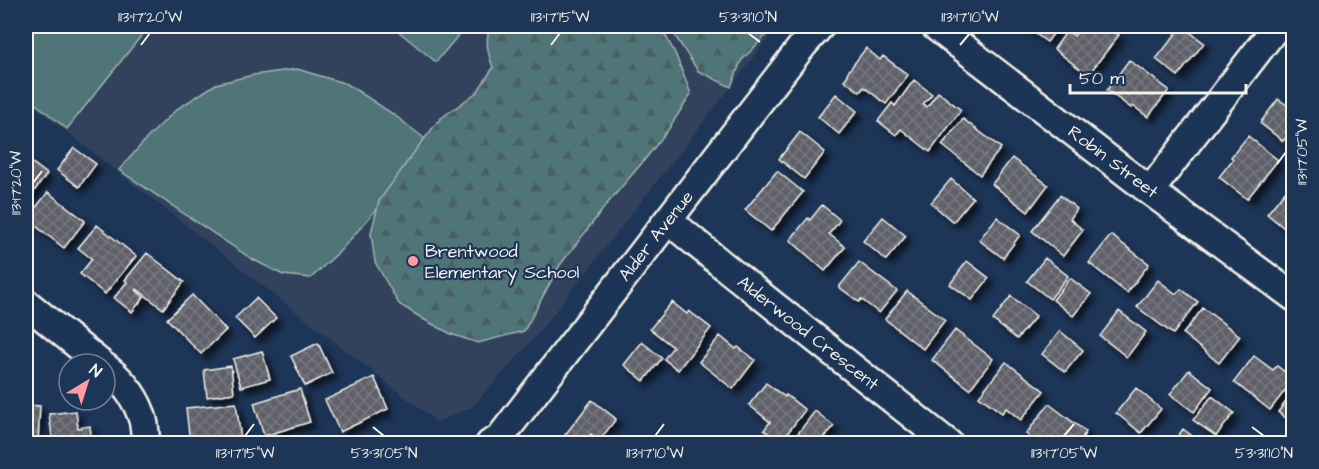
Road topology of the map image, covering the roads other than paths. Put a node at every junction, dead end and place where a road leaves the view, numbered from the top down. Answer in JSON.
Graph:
{"nodes":[{"id":1,"x":820,"y":26,"type":"edge"},
{"id":2,"x":935,"y":26,"type":"edge"},
{"id":3,"x":1277,"y":26,"type":"edge"},
{"id":4,"x":1150,"y":191,"type":"junction"},
{"id":5,"x":668,"y":220,"type":"junction"},
{"id":6,"x":1293,"y":297,"type":"edge"},
{"id":7,"x":26,"y":303,"type":"edge"},
{"id":8,"x":86,"y":352,"type":"edge"},
{"id":9,"x":117,"y":378,"type":"edge"},
{"id":10,"x":146,"y":444,"type":"edge"},
{"id":11,"x":490,"y":444,"type":"edge"},
{"id":12,"x":949,"y":444,"type":"edge"}],
"edges":[{"from":1,"to":5,"type":"street","name":"Alder Avenue"},
{"from":2,"to":4,"type":"street","name":"Robin Street"},
{"from":3,"to":4,"type":"street"},
{"from":4,"to":6,"type":"street","name":"Robin Street"},
{"from":5,"to":11,"type":"street","name":"Alder Avenue"},
{"from":5,"to":12,"type":"street","name":"Alderwood Crescent"},
{"from":7,"to":8,"type":"street"},
{"from":9,"to":10,"type":"street"}]}
